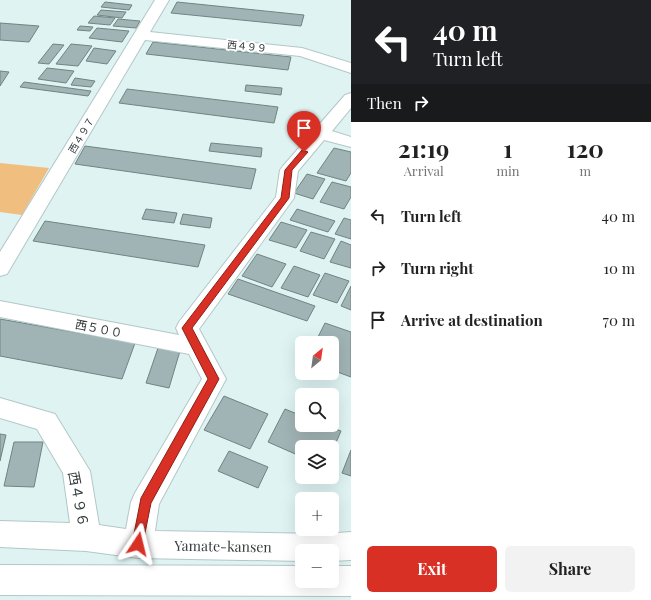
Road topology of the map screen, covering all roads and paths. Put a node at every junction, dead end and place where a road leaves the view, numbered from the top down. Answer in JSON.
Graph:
{"nodes":[{"id":1,"x":162,"y":0,"type":"edge"},
{"id":2,"x":141,"y":35,"type":"junction"},
{"id":3,"x":351,"y":68,"type":"edge"},
{"id":4,"x":351,"y":98,"type":"edge"},
{"id":5,"x":320,"y":134,"type":"junction"},
{"id":6,"x":351,"y":142,"type":"edge"},
{"id":7,"x":0,"y":269,"type":"edge"},
{"id":8,"x":0,"y":308,"type":"edge"},
{"id":9,"x":198,"y":347,"type":"junction"},
{"id":10,"x":0,"y":408,"type":"edge"},
{"id":11,"x":0,"y":534,"type":"edge"},
{"id":12,"x":86,"y":537,"type":"junction"},
{"id":13,"x":138,"y":544,"type":"junction"},
{"id":14,"x":351,"y":546,"type":"edge"},
{"id":15,"x":0,"y":580,"type":"edge"},
{"id":16,"x":351,"y":581,"type":"edge"}],
"edges":[{"from":1,"to":2,"type":"street","name":"西４９７"},
{"from":2,"to":3,"type":"street","name":"西４９９"},
{"from":2,"to":7,"type":"street","name":"西４９７"},
{"from":4,"to":5,"type":"street"},
{"from":5,"to":6,"type":"street"},
{"from":5,"to":9,"type":"street"},
{"from":8,"to":9,"type":"street","name":"西５００"},
{"from":9,"to":13,"type":"street"},
{"from":10,"to":12,"type":"street","name":"西４９６"},
{"from":11,"to":12,"type":"street","name":"Yamate-kansen"},
{"from":12,"to":13,"type":"street","name":"Yamate-kansen"},
{"from":13,"to":14,"type":"street","name":"Yamate-kansen"},
{"from":15,"to":16,"type":"street"}]}
